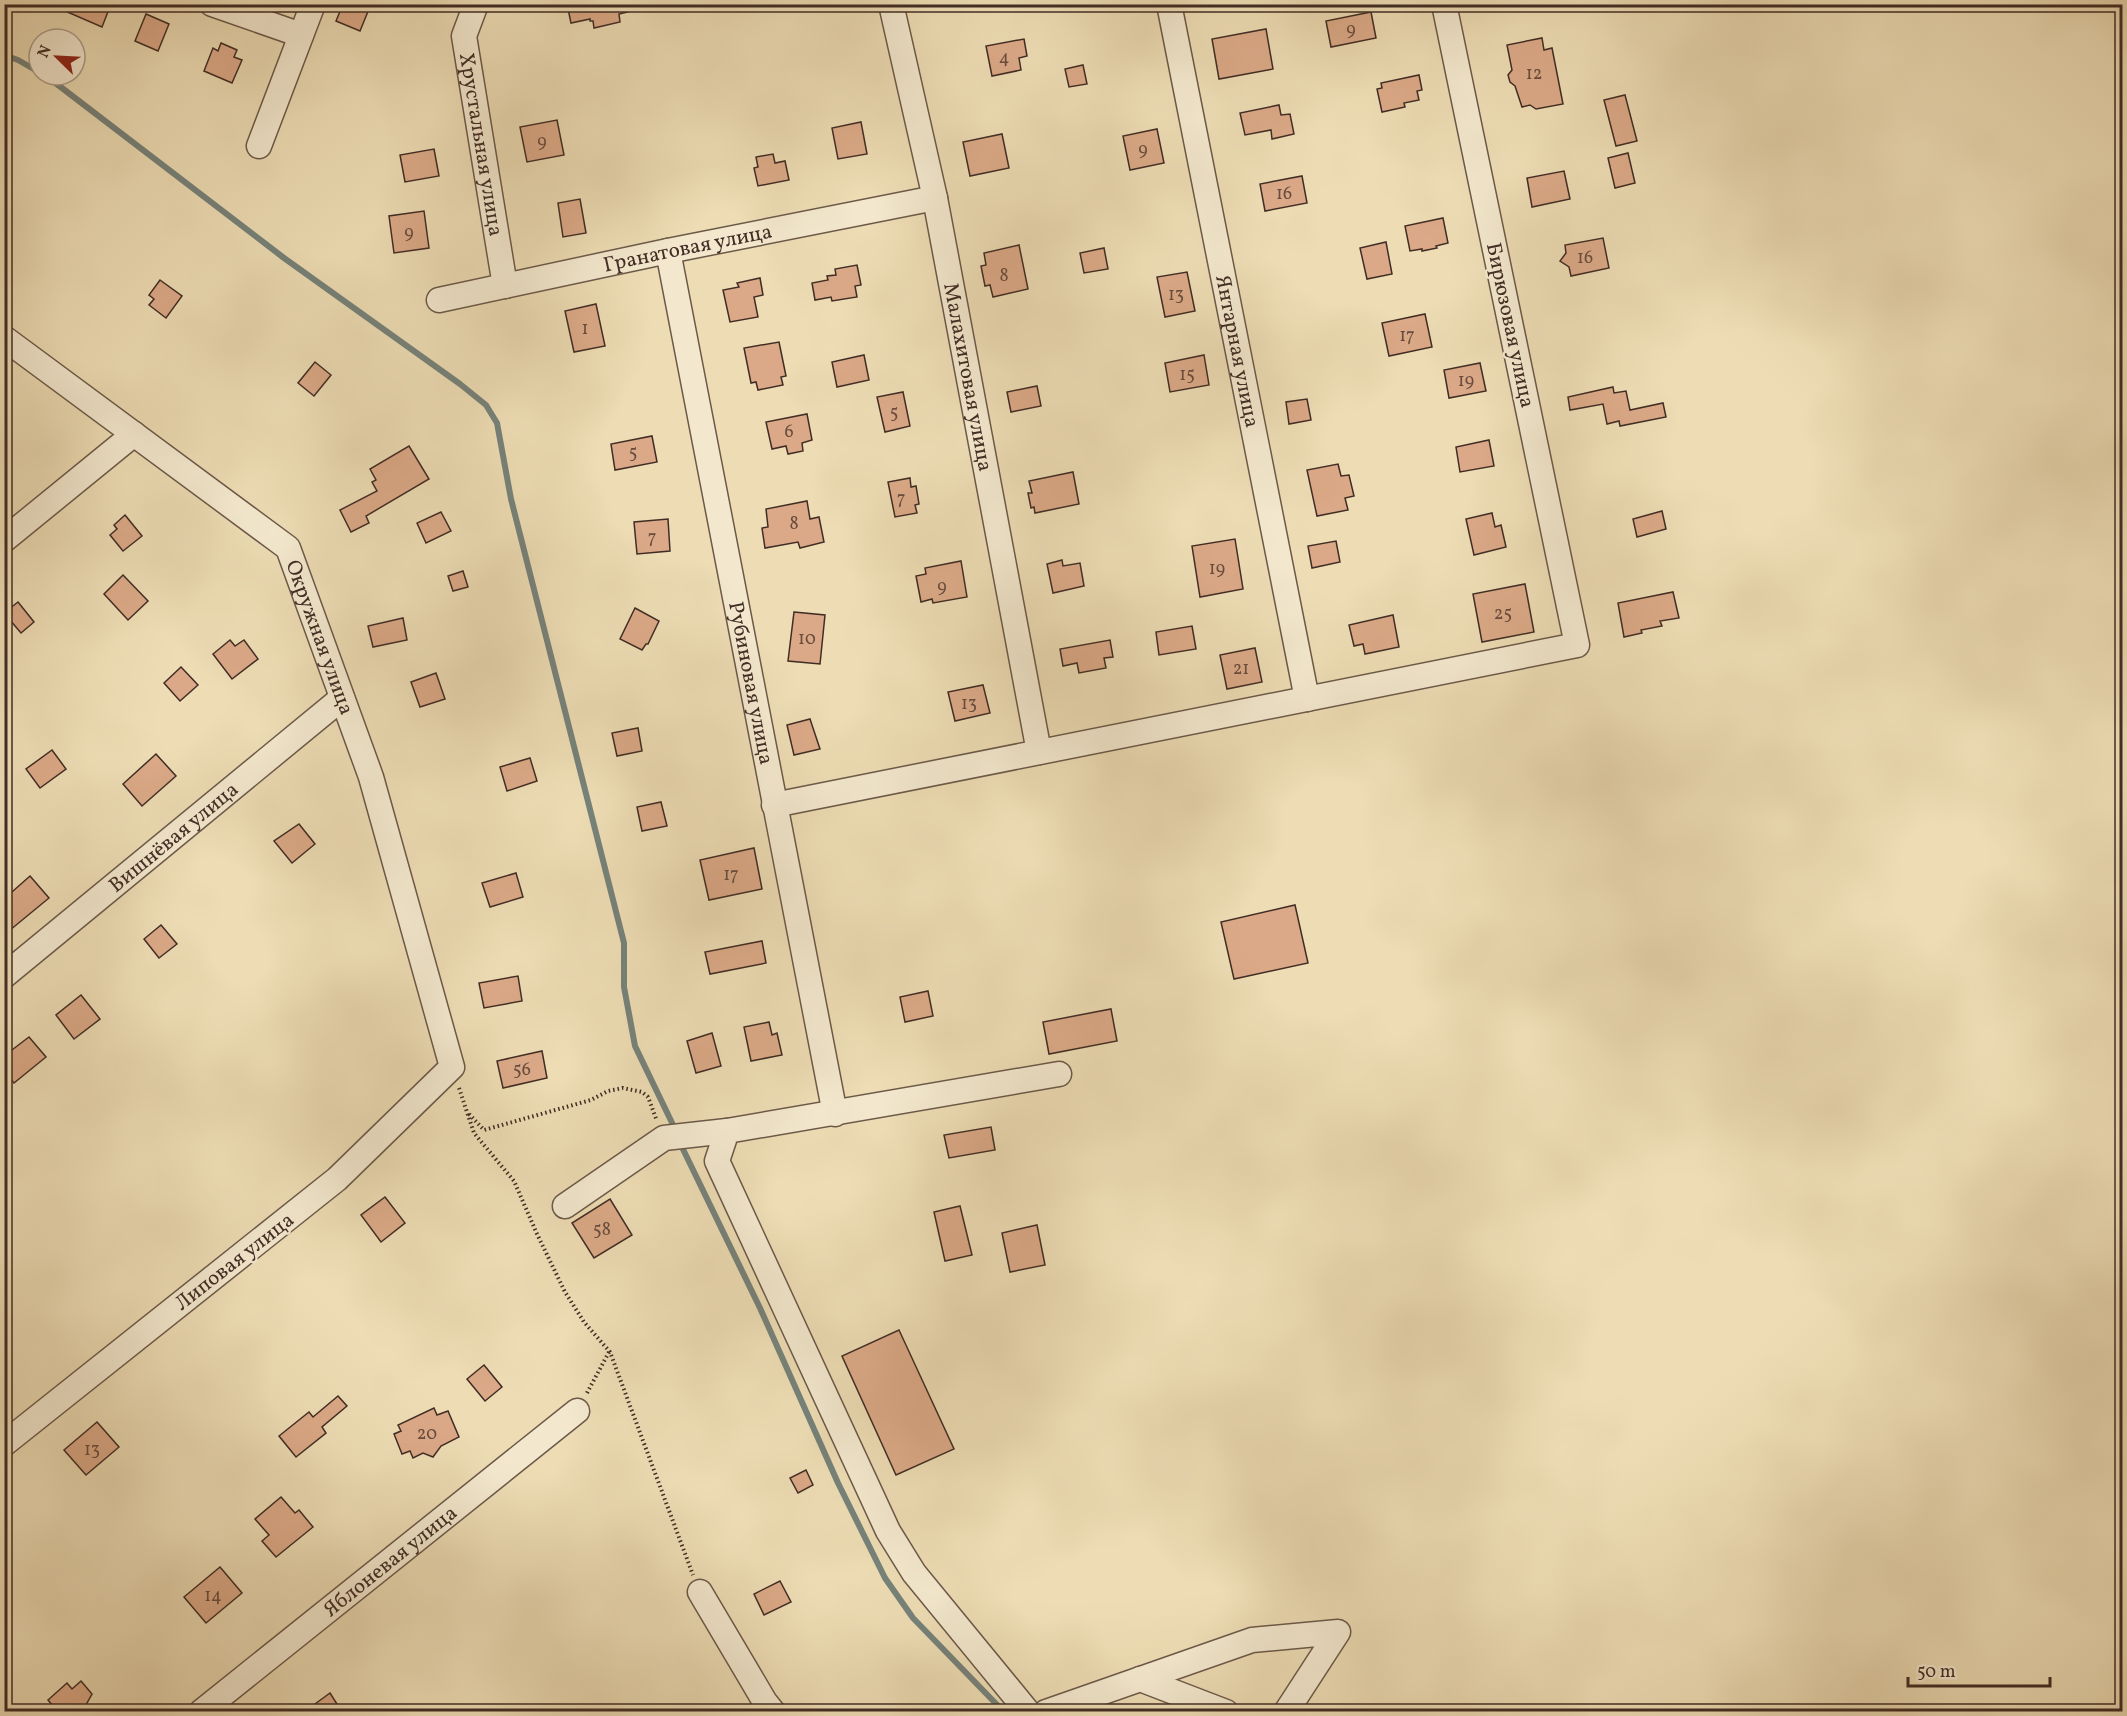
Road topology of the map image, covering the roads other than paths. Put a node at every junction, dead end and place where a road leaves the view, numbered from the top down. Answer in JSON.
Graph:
{"nodes":[{"id":1,"x":212,"y":4,"type":"edge"},
{"id":2,"x":313,"y":4,"type":"edge"},
{"id":3,"x":476,"y":4,"type":"edge"},
{"id":4,"x":891,"y":4,"type":"edge"},
{"id":5,"x":1169,"y":4,"type":"edge"},
{"id":6,"x":1444,"y":4,"type":"edge"},
{"id":7,"x":301,"y":35,"type":"junction"},
{"id":8,"x":259,"y":146,"type":"dead end"},
{"id":9,"x":935,"y":198,"type":"junction"},
{"id":10,"x":668,"y":251,"type":"junction"},
{"id":11,"x":505,"y":286,"type":"junction"},
{"id":12,"x":439,"y":300,"type":"dead end"},
{"id":13,"x":4,"y":338,"type":"edge"},
{"id":14,"x":134,"y":434,"type":"junction"},
{"id":15,"x":4,"y":540,"type":"edge"},
{"id":16,"x":342,"y":698,"type":"junction"},
{"id":17,"x":1307,"y":699,"type":"junction"},
{"id":18,"x":1040,"y":752,"type":"junction"},
{"id":19,"x":774,"y":805,"type":"junction"},
{"id":20,"x":4,"y":976,"type":"edge"},
{"id":21,"x":453,"y":1067,"type":"joint"},
{"id":22,"x":1059,"y":1074,"type":"dead end"},
{"id":23,"x":835,"y":1113,"type":"junction"},
{"id":24,"x":727,"y":1131,"type":"junction"},
{"id":25,"x":565,"y":1206,"type":"dead end"},
{"id":26,"x":577,"y":1411,"type":"road end"},
{"id":27,"x":4,"y":1444,"type":"edge"},
{"id":28,"x":700,"y":1592,"type":"road end"},
{"id":29,"x":1140,"y":1678,"type":"junction"},
{"id":30,"x":201,"y":1712,"type":"edge"},
{"id":31,"x":773,"y":1712,"type":"edge"},
{"id":32,"x":1028,"y":1712,"type":"edge"},
{"id":33,"x":1046,"y":1712,"type":"edge"},
{"id":34,"x":1226,"y":1712,"type":"edge"},
{"id":35,"x":1286,"y":1712,"type":"edge"}],
"edges":[{"from":1,"to":7,"type":"street"},
{"from":2,"to":7,"type":"street"},
{"from":3,"to":11,"type":"street","name":"Хрустальная улица"},
{"from":4,"to":9,"type":"street","name":"Малахитовая улица"},
{"from":5,"to":17,"type":"street","name":"Янтарная улица"},
{"from":6,"to":17,"type":"street","name":"Бирюзовая улица"},
{"from":7,"to":8,"type":"street"},
{"from":9,"to":10,"type":"street","name":"Гранатовая улица"},
{"from":9,"to":18,"type":"street","name":"Малахитовая улица"},
{"from":10,"to":11,"type":"street","name":"Гранатовая улица"},
{"from":10,"to":19,"type":"street","name":"Рубиновая улица"},
{"from":11,"to":12,"type":"street","name":"Гранатовая улица"},
{"from":13,"to":14,"type":"street","name":"Окружная улица"},
{"from":14,"to":15,"type":"street"},
{"from":14,"to":16,"type":"street","name":"Окружная улица"},
{"from":16,"to":20,"type":"street","name":"Вишнёвая улица"},
{"from":16,"to":21,"type":"street","name":"Окружная улица"},
{"from":17,"to":18,"type":"street"},
{"from":18,"to":19,"type":"street"},
{"from":19,"to":23,"type":"street","name":"Рубиновая улица"},
{"from":21,"to":27,"type":"street","name":"Липовая улица"},
{"from":22,"to":23,"type":"street"},
{"from":23,"to":24,"type":"street"},
{"from":24,"to":25,"type":"street"},
{"from":24,"to":32,"type":"street"},
{"from":26,"to":30,"type":"street","name":"Яблоневая улица"},
{"from":28,"to":31,"type":"street"},
{"from":29,"to":33,"type":"street"},
{"from":29,"to":34,"type":"street"},
{"from":29,"to":35,"type":"street"}]}
